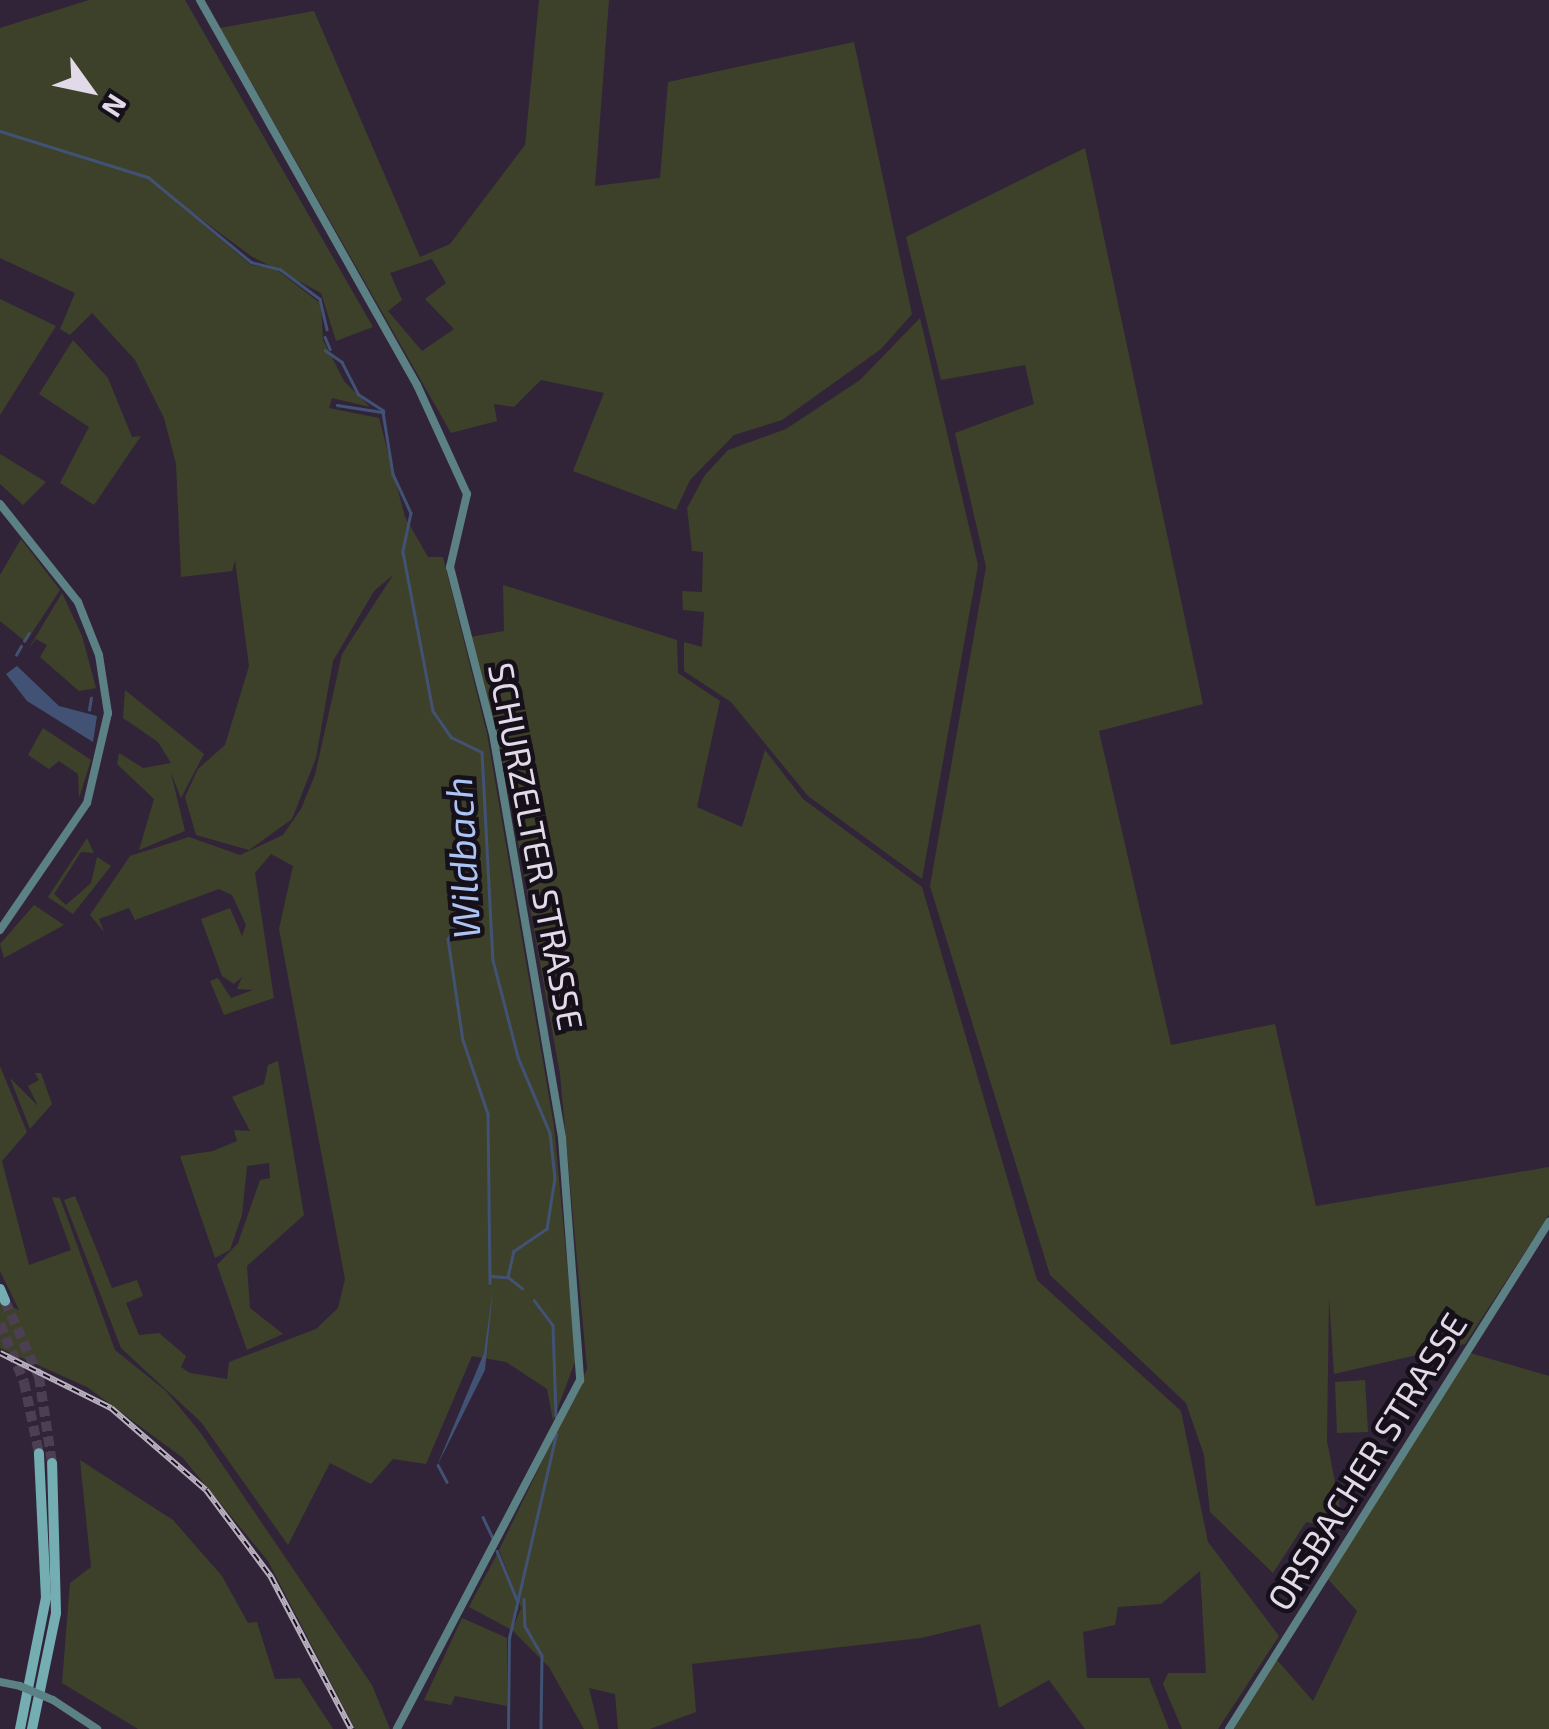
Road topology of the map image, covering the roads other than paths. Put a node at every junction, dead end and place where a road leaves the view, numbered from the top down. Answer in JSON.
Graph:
{"nodes":[{"id":1,"x":200,"y":0,"type":"edge"},
{"id":2,"x":0,"y":504,"type":"edge"},
{"id":3,"x":0,"y":930,"type":"edge"},
{"id":4,"x":1549,"y":1222,"type":"edge"},
{"id":5,"x":39,"y":1453,"type":"tunnel mouth"},
{"id":6,"x":52,"y":1464,"type":"tunnel mouth"},
{"id":7,"x":0,"y":1682,"type":"edge"},
{"id":8,"x":47,"y":1698,"type":"junction"},
{"id":9,"x":20,"y":1729,"type":"edge"},
{"id":10,"x":36,"y":1729,"type":"edge"},
{"id":11,"x":97,"y":1729,"type":"edge"},
{"id":12,"x":396,"y":1729,"type":"edge"},
{"id":13,"x":1229,"y":1729,"type":"edge"}],
"edges":[{"from":1,"to":12,"type":"street","name":"SCHURZELTER STRASSE"},
{"from":2,"to":3,"type":"street"},
{"from":4,"to":13,"type":"street","name":"ORSBACHER STRASSE"},
{"from":5,"to":9,"type":"highway"},
{"from":6,"to":8,"type":"highway"},
{"from":7,"to":8,"type":"street","bridge":true},
{"from":8,"to":10,"type":"highway"},
{"from":8,"to":11,"type":"street"}]}
